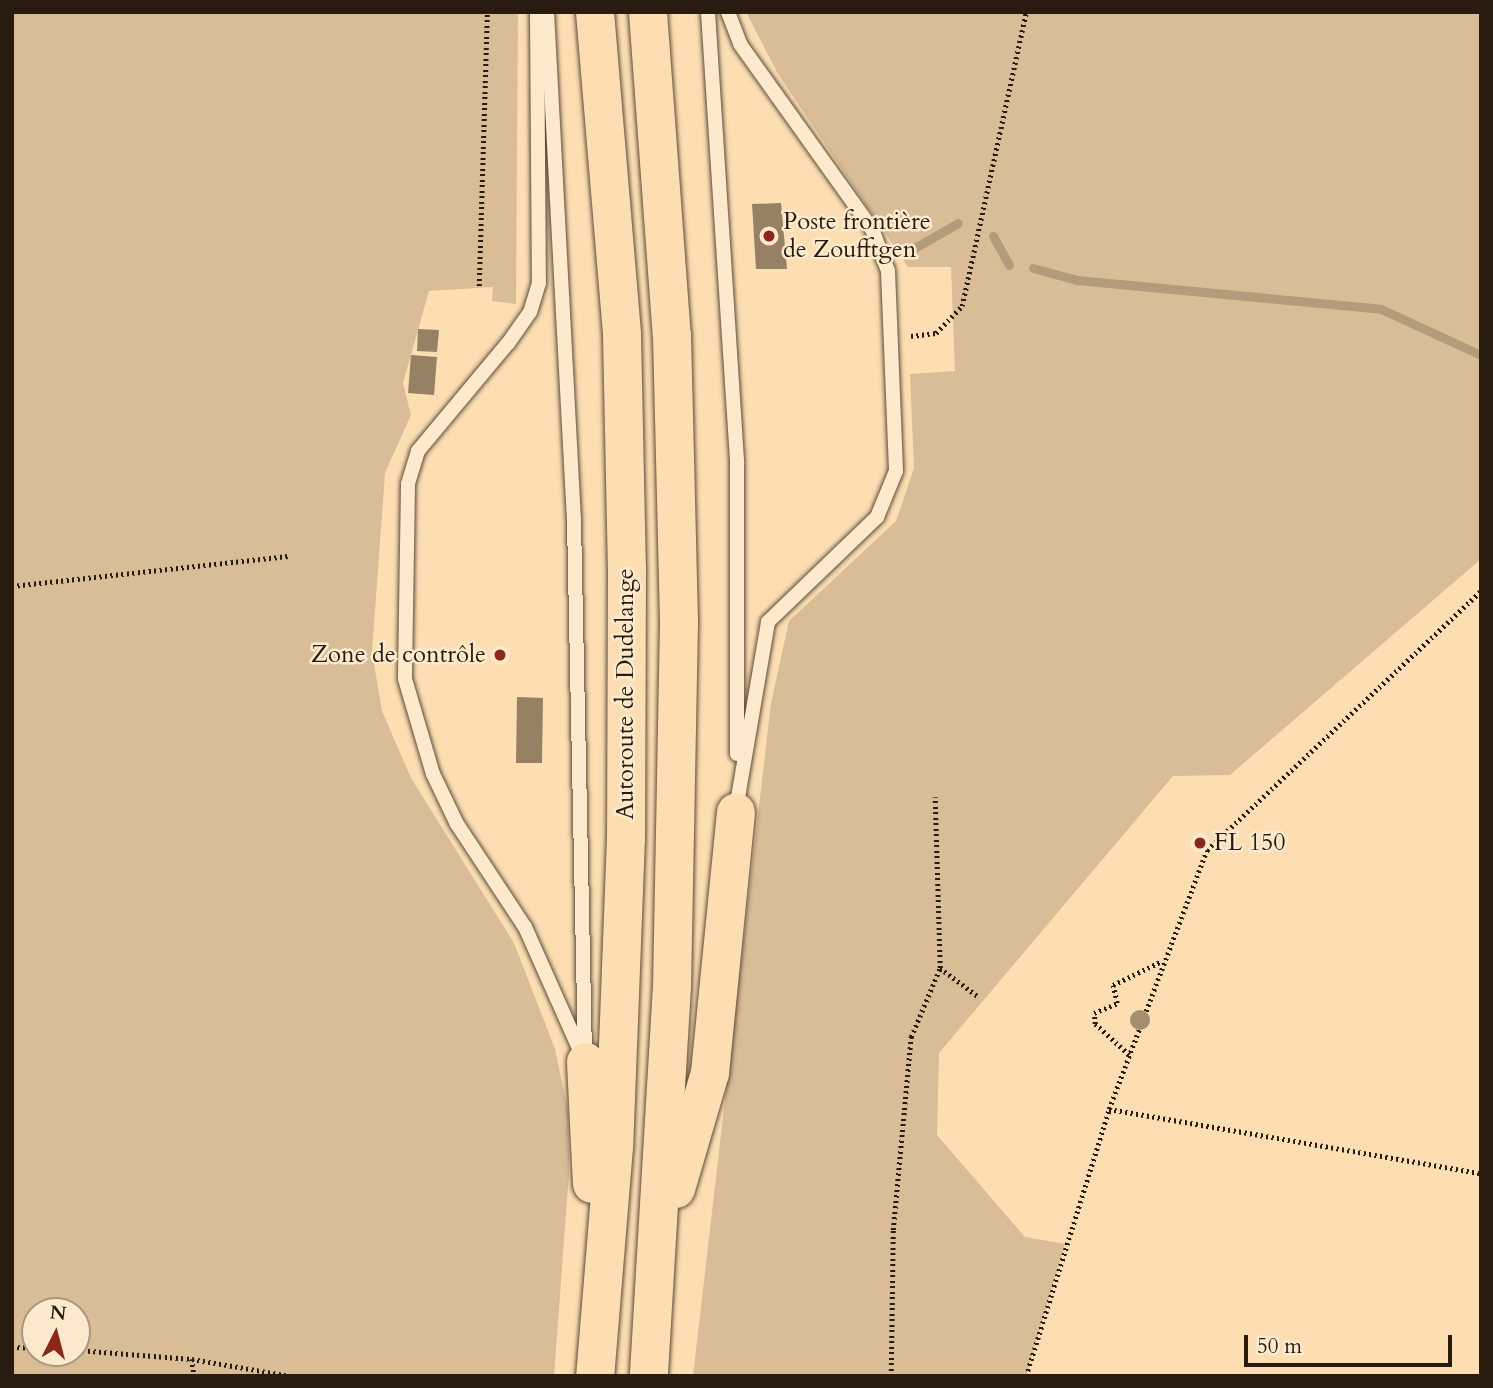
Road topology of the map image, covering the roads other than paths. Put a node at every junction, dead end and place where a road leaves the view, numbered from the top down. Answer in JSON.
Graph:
{"nodes":[{"id":1,"x":537,"y":12,"type":"edge"},
{"id":2,"x":547,"y":12,"type":"edge"},
{"id":3,"x":595,"y":12,"type":"edge"},
{"id":4,"x":648,"y":12,"type":"edge"},
{"id":5,"x":708,"y":12,"type":"edge"},
{"id":6,"x":728,"y":12,"type":"edge"},
{"id":7,"x":736,"y":812,"type":"junction"},
{"id":8,"x":586,"y":1062,"type":"junction"},
{"id":9,"x":657,"y":1252,"type":"junction"},
{"id":10,"x":601,"y":1294,"type":"junction"},
{"id":11,"x":596,"y":1376,"type":"edge"},
{"id":12,"x":649,"y":1376,"type":"edge"}],
"edges":[{"from":1,"to":8,"type":"lane"},
{"from":2,"to":8,"type":"lane"},
{"from":3,"to":10,"type":"highway","name":"Autoroute de Dudelange"},
{"from":4,"to":9,"type":"highway"},
{"from":5,"to":7,"type":"lane"},
{"from":6,"to":7,"type":"lane"},
{"from":7,"to":9,"type":"highway"},
{"from":8,"to":10,"type":"highway"},
{"from":9,"to":12,"type":"highway"},
{"from":10,"to":11,"type":"highway","name":"Autoroute de Dudelange"}]}
